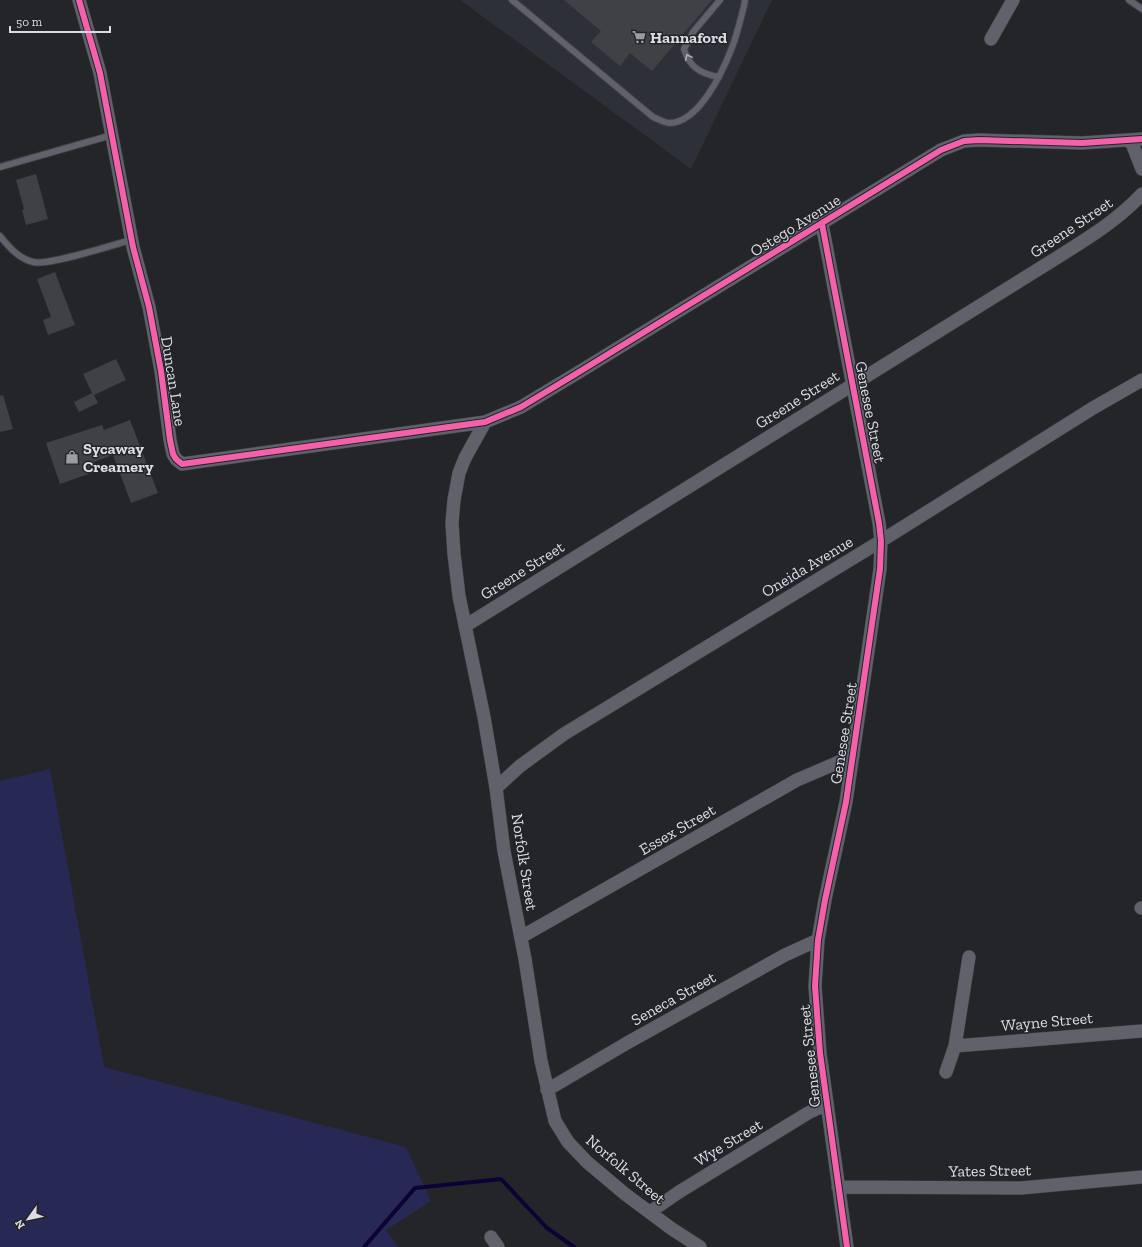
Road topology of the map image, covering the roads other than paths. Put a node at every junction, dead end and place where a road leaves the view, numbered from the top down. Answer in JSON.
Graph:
{"nodes":[{"id":1,"x":79,"y":0,"type":"edge"},
{"id":2,"x":512,"y":0,"type":"edge"},
{"id":3,"x":720,"y":0,"type":"edge"},
{"id":4,"x":745,"y":0,"type":"edge"},
{"id":5,"x":1013,"y":0,"type":"edge"},
{"id":6,"x":1129,"y":0,"type":"edge"},
{"id":7,"x":1142,"y":9,"type":"edge"},
{"id":8,"x":991,"y":39,"type":"dead end"},
{"id":9,"x":719,"y":77,"type":"junction"},
{"id":10,"x":112,"y":135,"type":"junction"},
{"id":11,"x":1137,"y":140,"type":"edge"},
{"id":12,"x":0,"y":166,"type":"edge"},
{"id":13,"x":1142,"y":169,"type":"edge"},
{"id":14,"x":1142,"y":194,"type":"edge"},
{"id":15,"x":822,"y":224,"type":"junction"},
{"id":16,"x":0,"y":236,"type":"edge"},
{"id":17,"x":131,"y":240,"type":"junction"},
{"id":18,"x":1142,"y":380,"type":"edge"},
{"id":19,"x":852,"y":385,"type":"junction"},
{"id":20,"x":485,"y":422,"type":"junction"},
{"id":21,"x":881,"y":541,"type":"junction"},
{"id":22,"x":465,"y":626,"type":"junction"},
{"id":23,"x":853,"y":756,"type":"junction"},
{"id":24,"x":496,"y":788,"type":"junction"},
{"id":25,"x":521,"y":938,"type":"junction"},
{"id":26,"x":818,"y":940,"type":"junction"},
{"id":27,"x":969,"y":957,"type":"dead end"},
{"id":28,"x":1142,"y":1031,"type":"edge"},
{"id":29,"x":955,"y":1046,"type":"junction"},
{"id":30,"x":946,"y":1072,"type":"dead end"},
{"id":31,"x":547,"y":1090,"type":"junction"},
{"id":32,"x":827,"y":1104,"type":"junction"},
{"id":33,"x":1142,"y":1177,"type":"edge"},
{"id":34,"x":838,"y":1187,"type":"junction"},
{"id":35,"x":650,"y":1212,"type":"junction"},
{"id":36,"x":700,"y":1247,"type":"edge"},
{"id":37,"x":847,"y":1247,"type":"edge"}],
"edges":[{"from":1,"to":10,"type":"street","name":"Duncan Lane"},
{"from":2,"to":9,"type":"lane"},
{"from":9,"to":3,"type":"lane","one_way":true},
{"from":4,"to":9,"type":"lane"},
{"from":5,"to":8,"type":"street"},
{"from":6,"to":7,"type":"lane"},
{"from":10,"to":12,"type":"lane"},
{"from":10,"to":17,"type":"street","name":"Duncan Lane"},
{"from":11,"to":13,"type":"street"},
{"from":11,"to":15,"type":"street","name":"Ostego Avenue"},
{"from":14,"to":19,"type":"street","name":"Greene Street"},
{"from":15,"to":19,"type":"street","name":"Genesee Street"},
{"from":15,"to":20,"type":"street","name":"Ostego Avenue"},
{"from":16,"to":17,"type":"lane"},
{"from":17,"to":20,"type":"street","name":"Duncan Lane"},
{"from":18,"to":21,"type":"street","name":"Oneida Avenue"},
{"from":19,"to":21,"type":"street","name":"Genesee Street"},
{"from":19,"to":22,"type":"street","name":"Greene Street"},
{"from":20,"to":22,"type":"street","name":"Norfolk Street"},
{"from":21,"to":23,"type":"street","name":"Genesee Street"},
{"from":21,"to":24,"type":"street","name":"Oneida Avenue"},
{"from":22,"to":24,"type":"street","name":"Norfolk Street"},
{"from":23,"to":25,"type":"street","name":"Essex Street"},
{"from":23,"to":26,"type":"street","name":"Genesee Street"},
{"from":24,"to":25,"type":"street","name":"Norfolk Street"},
{"from":25,"to":31,"type":"street","name":"Norfolk Street"},
{"from":26,"to":31,"type":"street","name":"Seneca Street"},
{"from":26,"to":32,"type":"street","name":"Genesee Street"},
{"from":27,"to":29,"type":"street"},
{"from":28,"to":29,"type":"street","name":"Wayne Street"},
{"from":29,"to":30,"type":"street"},
{"from":31,"to":35,"type":"street","name":"Norfolk Street"},
{"from":32,"to":34,"type":"street","name":"Genesee Street"},
{"from":32,"to":35,"type":"street","name":"Wye Street"},
{"from":33,"to":34,"type":"street","name":"Yates Street"},
{"from":34,"to":37,"type":"street","name":"Genesee Street"},
{"from":35,"to":36,"type":"street","name":"Norfolk Street"}]}
